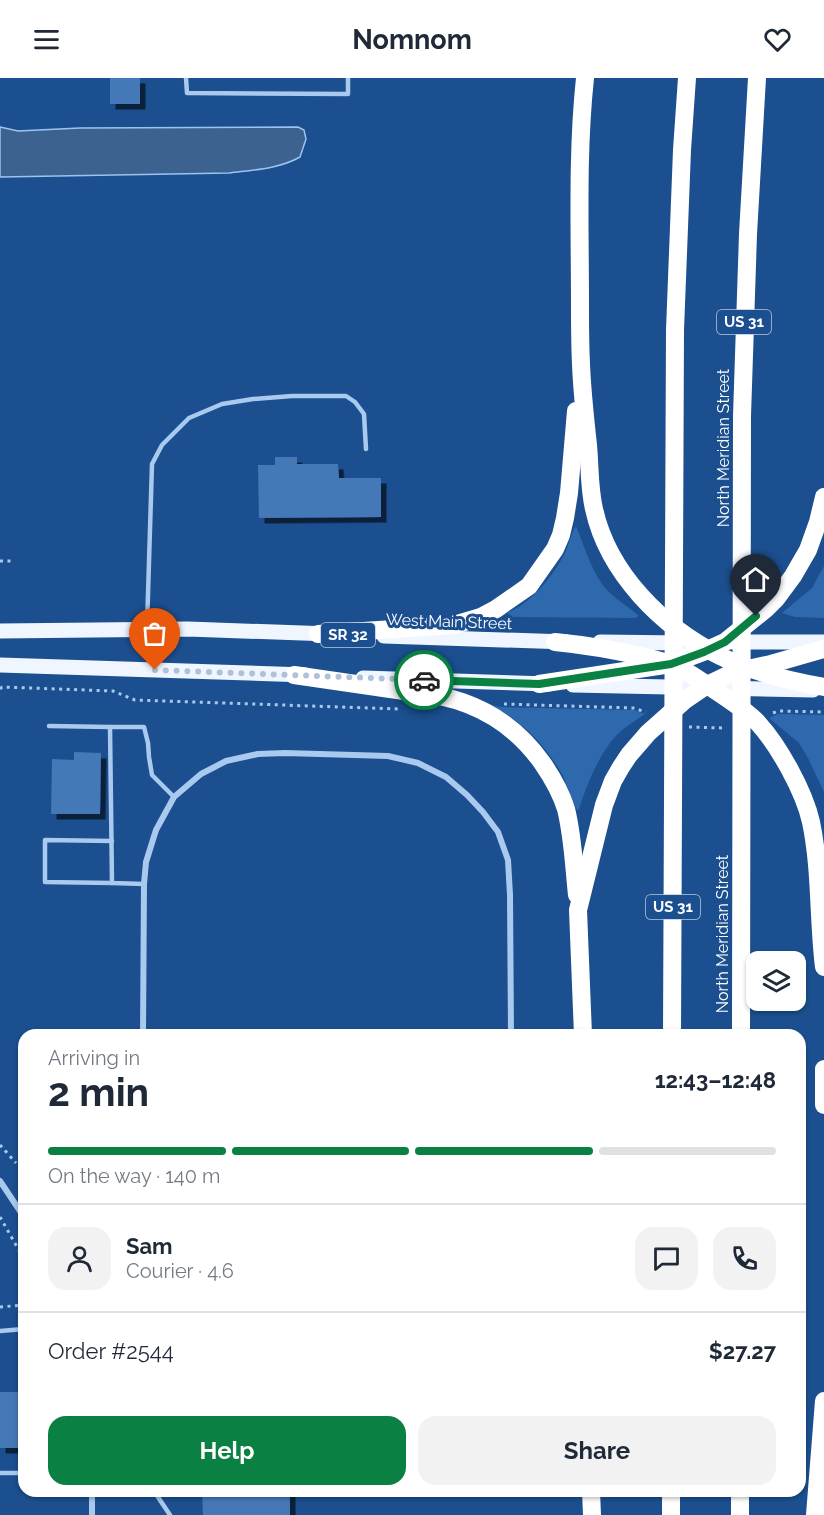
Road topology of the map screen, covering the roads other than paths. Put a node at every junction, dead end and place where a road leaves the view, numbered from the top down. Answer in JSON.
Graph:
{"nodes":[{"id":1,"x":186,"y":78,"type":"edge"},
{"id":2,"x":348,"y":78,"type":"edge"},
{"id":3,"x":585,"y":78,"type":"edge"},
{"id":4,"x":687,"y":78,"type":"edge"},
{"id":5,"x":757,"y":78,"type":"edge"},
{"id":6,"x":580,"y":365,"type":"junction"},
{"id":7,"x":366,"y":449,"type":"dead end"},
{"id":8,"x":824,"y":497,"type":"edge"},
{"id":9,"x":147,"y":630,"type":"junction"},
{"id":10,"x":0,"y":631,"type":"edge"},
{"id":11,"x":318,"y":634,"type":"junction"},
{"id":12,"x":555,"y":642,"type":"junction"},
{"id":13,"x":824,"y":642,"type":"edge"},
{"id":14,"x":710,"y":645,"type":"junction"},
{"id":15,"x":824,"y":649,"type":"edge"},
{"id":16,"x":671,"y":664,"type":"junction"},
{"id":17,"x":0,"y":665,"type":"edge"},
{"id":18,"x":750,"y":668,"type":"junction"},
{"id":19,"x":294,"y":675,"type":"junction"},
{"id":20,"x":539,"y":684,"type":"junction"},
{"id":21,"x":707,"y":687,"type":"junction"},
{"id":22,"x":824,"y":689,"type":"edge"},
{"id":23,"x":49,"y":726,"type":"dead end"},
{"id":24,"x":110,"y":727,"type":"junction"},
{"id":25,"x":174,"y":797,"type":"junction"},
{"id":26,"x":112,"y":841,"type":"junction"},
{"id":27,"x":112,"y":883,"type":"junction"},
{"id":28,"x":144,"y":884,"type":"junction"},
{"id":29,"x":578,"y":910,"type":"junction"},
{"id":30,"x":824,"y":967,"type":"edge"},
{"id":31,"x":143,"y":1029,"type":"edge"},
{"id":32,"x":511,"y":1029,"type":"edge"},
{"id":33,"x":583,"y":1029,"type":"edge"},
{"id":34,"x":672,"y":1029,"type":"edge"},
{"id":35,"x":741,"y":1029,"type":"edge"},
{"id":36,"x":824,"y":1069,"type":"edge"},
{"id":37,"x":824,"y":1105,"type":"edge"},
{"id":38,"x":0,"y":1181,"type":"edge"},
{"id":39,"x":18,"y":1208,"type":"edge"},
{"id":40,"x":18,"y":1330,"type":"edge"},
{"id":41,"x":0,"y":1331,"type":"edge"},
{"id":42,"x":824,"y":1401,"type":"edge"},
{"id":43,"x":0,"y":1473,"type":"edge"},
{"id":44,"x":18,"y":1473,"type":"edge"},
{"id":45,"x":92,"y":1497,"type":"edge"},
{"id":46,"x":157,"y":1497,"type":"edge"},
{"id":47,"x":591,"y":1497,"type":"edge"},
{"id":48,"x":671,"y":1497,"type":"edge"},
{"id":49,"x":740,"y":1497,"type":"edge"},
{"id":50,"x":92,"y":1515,"type":"edge"},
{"id":51,"x":170,"y":1515,"type":"edge"},
{"id":52,"x":592,"y":1515,"type":"edge"},
{"id":53,"x":671,"y":1515,"type":"edge"},
{"id":54,"x":740,"y":1515,"type":"edge"},
{"id":55,"x":815,"y":1515,"type":"edge"}],
"edges":[{"from":1,"to":2,"type":"lane"},
{"from":3,"to":6,"type":"highway"},
{"from":4,"to":34,"type":"highway","number":"US 31"},
{"from":5,"to":35,"type":"highway","name":"North Meridian Street","number":"US 31"},
{"from":6,"to":11,"type":"highway"},
{"from":6,"to":14,"type":"highway"},
{"from":7,"to":9,"type":"lane"},
{"from":8,"to":14,"type":"highway"},
{"from":9,"to":10,"type":"main road","name":"West Main Street","number":"SR 32"},
{"from":9,"to":11,"type":"main road","name":"West Main Street","number":"SR 32"},
{"from":11,"to":12,"type":"main road","name":"West Main Street","number":"SR 32"},
{"from":12,"to":14,"type":"main road","name":"West Main Street","number":"SR 32"},
{"from":12,"to":16,"type":"highway"},
{"from":13,"to":14,"type":"main road","name":"West Main Street","number":"SR 32"},
{"from":14,"to":16,"type":"highway"},
{"from":14,"to":18,"type":"highway"},
{"from":15,"to":18,"type":"highway"},
{"from":16,"to":20,"type":"highway"},
{"from":16,"to":21,"type":"highway"},
{"from":17,"to":19,"type":"main road"},
{"from":18,"to":21,"type":"highway"},
{"from":18,"to":22,"type":"highway"},
{"from":19,"to":20,"type":"main road"},
{"from":19,"to":29,"type":"highway"},
{"from":20,"to":21,"type":"main road"},
{"from":21,"to":22,"type":"main road"},
{"from":21,"to":29,"type":"highway"},
{"from":21,"to":30,"type":"highway"},
{"from":23,"to":24,"type":"lane"},
{"from":24,"to":25,"type":"lane"},
{"from":24,"to":26,"type":"lane"},
{"from":25,"to":28,"type":"street"},
{"from":25,"to":32,"type":"street"},
{"from":26,"to":27,"type":"lane"},
{"from":26,"to":27,"type":"lane"},
{"from":27,"to":28,"type":"lane"},
{"from":28,"to":31,"type":"street"},
{"from":29,"to":33,"type":"highway"},
{"from":36,"to":37,"type":"highway"},
{"from":38,"to":39,"type":"street"},
{"from":40,"to":41,"type":"lane"},
{"from":42,"to":55,"type":"highway"},
{"from":43,"to":44,"type":"lane"},
{"from":45,"to":50,"type":"street"},
{"from":46,"to":51,"type":"lane"},
{"from":47,"to":52,"type":"highway"},
{"from":48,"to":53,"type":"highway"},
{"from":49,"to":54,"type":"highway"}]}
